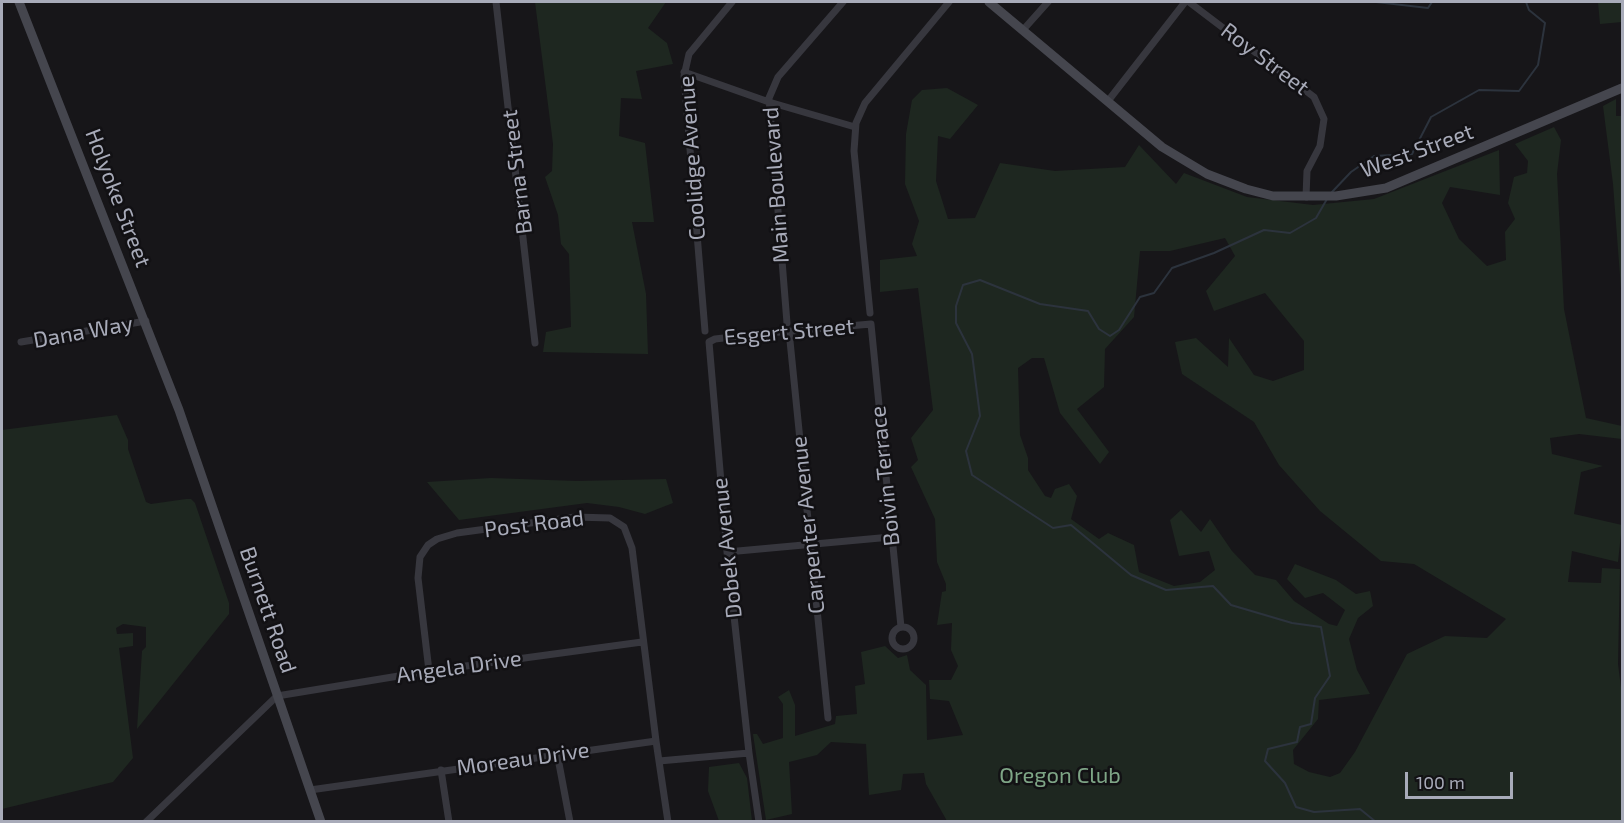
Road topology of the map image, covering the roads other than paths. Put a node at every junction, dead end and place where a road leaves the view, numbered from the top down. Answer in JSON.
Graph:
{"nodes":[{"id":1,"x":19,"y":2,"type":"edge"},
{"id":2,"x":496,"y":2,"type":"edge"},
{"id":3,"x":732,"y":2,"type":"edge"},
{"id":4,"x":843,"y":2,"type":"edge"},
{"id":5,"x":949,"y":2,"type":"edge"},
{"id":6,"x":989,"y":2,"type":"edge"},
{"id":7,"x":1048,"y":2,"type":"edge"},
{"id":8,"x":1187,"y":2,"type":"edge"},
{"id":9,"x":1023,"y":30,"type":"junction"},
{"id":10,"x":684,"y":72,"type":"junction"},
{"id":11,"x":1623,"y":88,"type":"edge"},
{"id":12,"x":1108,"y":101,"type":"junction"},
{"id":13,"x":769,"y":102,"type":"junction"},
{"id":14,"x":855,"y":127,"type":"junction"},
{"id":15,"x":1306,"y":197,"type":"junction"},
{"id":16,"x":870,"y":313,"type":"dead end"},
{"id":17,"x":146,"y":321,"type":"junction"},
{"id":18,"x":871,"y":324,"type":"joint"},
{"id":19,"x":788,"y":327,"type":"junction"},
{"id":20,"x":705,"y":331,"type":"dead end"},
{"id":21,"x":21,"y":342,"type":"dead end"},
{"id":22,"x":709,"y":342,"type":"joint"},
{"id":23,"x":535,"y":343,"type":"dead end"},
{"id":24,"x":178,"y":410,"type":"joint"},
{"id":25,"x":891,"y":537,"type":"junction"},
{"id":26,"x":809,"y":545,"type":"junction"},
{"id":27,"x":727,"y":552,"type":"junction"},
{"id":28,"x":901,"y":627,"type":"dead end"},
{"id":29,"x":642,"y":642,"type":"junction"},
{"id":30,"x":429,"y":671,"type":"junction"},
{"id":31,"x":277,"y":696,"type":"junction"},
{"id":32,"x":828,"y":718,"type":"dead end"},
{"id":33,"x":656,"y":741,"type":"junction"},
{"id":34,"x":557,"y":753,"type":"junction"},
{"id":35,"x":749,"y":753,"type":"junction"},
{"id":36,"x":659,"y":761,"type":"junction"},
{"id":37,"x":441,"y":770,"type":"junction"},
{"id":38,"x":310,"y":790,"type":"junction"},
{"id":39,"x":146,"y":822,"type":"edge"},
{"id":40,"x":321,"y":822,"type":"edge"},
{"id":41,"x":449,"y":822,"type":"edge"},
{"id":42,"x":570,"y":822,"type":"edge"},
{"id":43,"x":668,"y":822,"type":"edge"},
{"id":44,"x":759,"y":822,"type":"edge"}],
"edges":[{"from":1,"to":17,"type":"main road","name":"Holyoke Street"},
{"from":2,"to":23,"type":"street","name":"Barna Street"},
{"from":3,"to":10,"type":"street","name":"Coolidge Avenue"},
{"from":4,"to":13,"type":"street","name":"Main Boulevard"},
{"from":5,"to":14,"type":"street"},
{"from":6,"to":9,"type":"main road","name":"West Street"},
{"from":7,"to":9,"type":"street"},
{"from":8,"to":12,"type":"street"},
{"from":8,"to":15,"type":"street","name":"Roy Street"},
{"from":9,"to":12,"type":"main road","name":"West Street"},
{"from":10,"to":13,"type":"street"},
{"from":10,"to":20,"type":"street","name":"Coolidge Avenue"},
{"from":11,"to":15,"type":"main road","name":"West Street"},
{"from":12,"to":15,"type":"main road","name":"West Street"},
{"from":13,"to":14,"type":"street"},
{"from":13,"to":19,"type":"street","name":"Main Boulevard"},
{"from":14,"to":16,"type":"street"},
{"from":17,"to":21,"type":"street","name":"Dana Way"},
{"from":17,"to":24,"type":"main road","name":"Holyoke Street"},
{"from":18,"to":19,"type":"street","name":"Esgert Street"},
{"from":18,"to":25,"type":"street","name":"Boivin Terrace"},
{"from":19,"to":22,"type":"street","name":"Esgert Street"},
{"from":19,"to":26,"type":"street","name":"Carpenter Avenue"},
{"from":22,"to":27,"type":"street","name":"Dobek Avenue"},
{"from":24,"to":31,"type":"main road","name":"Burnett Road"},
{"from":25,"to":26,"type":"street"},
{"from":25,"to":28,"type":"street","name":"Boivin Terrace"},
{"from":26,"to":27,"type":"street"},
{"from":26,"to":32,"type":"street","name":"Carpenter Avenue"},
{"from":27,"to":35,"type":"street","name":"Dobek Avenue"},
{"from":29,"to":30,"type":"street","name":"Angela Drive"},
{"from":29,"to":30,"type":"street","name":"Post Road"},
{"from":29,"to":33,"type":"street","name":"Post Road"},
{"from":30,"to":31,"type":"street","name":"Angela Drive"},
{"from":31,"to":38,"type":"main road","name":"Burnett Road"},
{"from":31,"to":39,"type":"street"},
{"from":33,"to":34,"type":"street","name":"Moreau Drive"},
{"from":33,"to":36,"type":"street"},
{"from":34,"to":37,"type":"street","name":"Moreau Drive"},
{"from":34,"to":42,"type":"street"},
{"from":35,"to":36,"type":"street"},
{"from":35,"to":44,"type":"street","name":"Dobek Avenue"},
{"from":36,"to":43,"type":"street"},
{"from":37,"to":38,"type":"street","name":"Moreau Drive"},
{"from":37,"to":41,"type":"street"},
{"from":38,"to":40,"type":"main road","name":"Burnett Road"}]}
